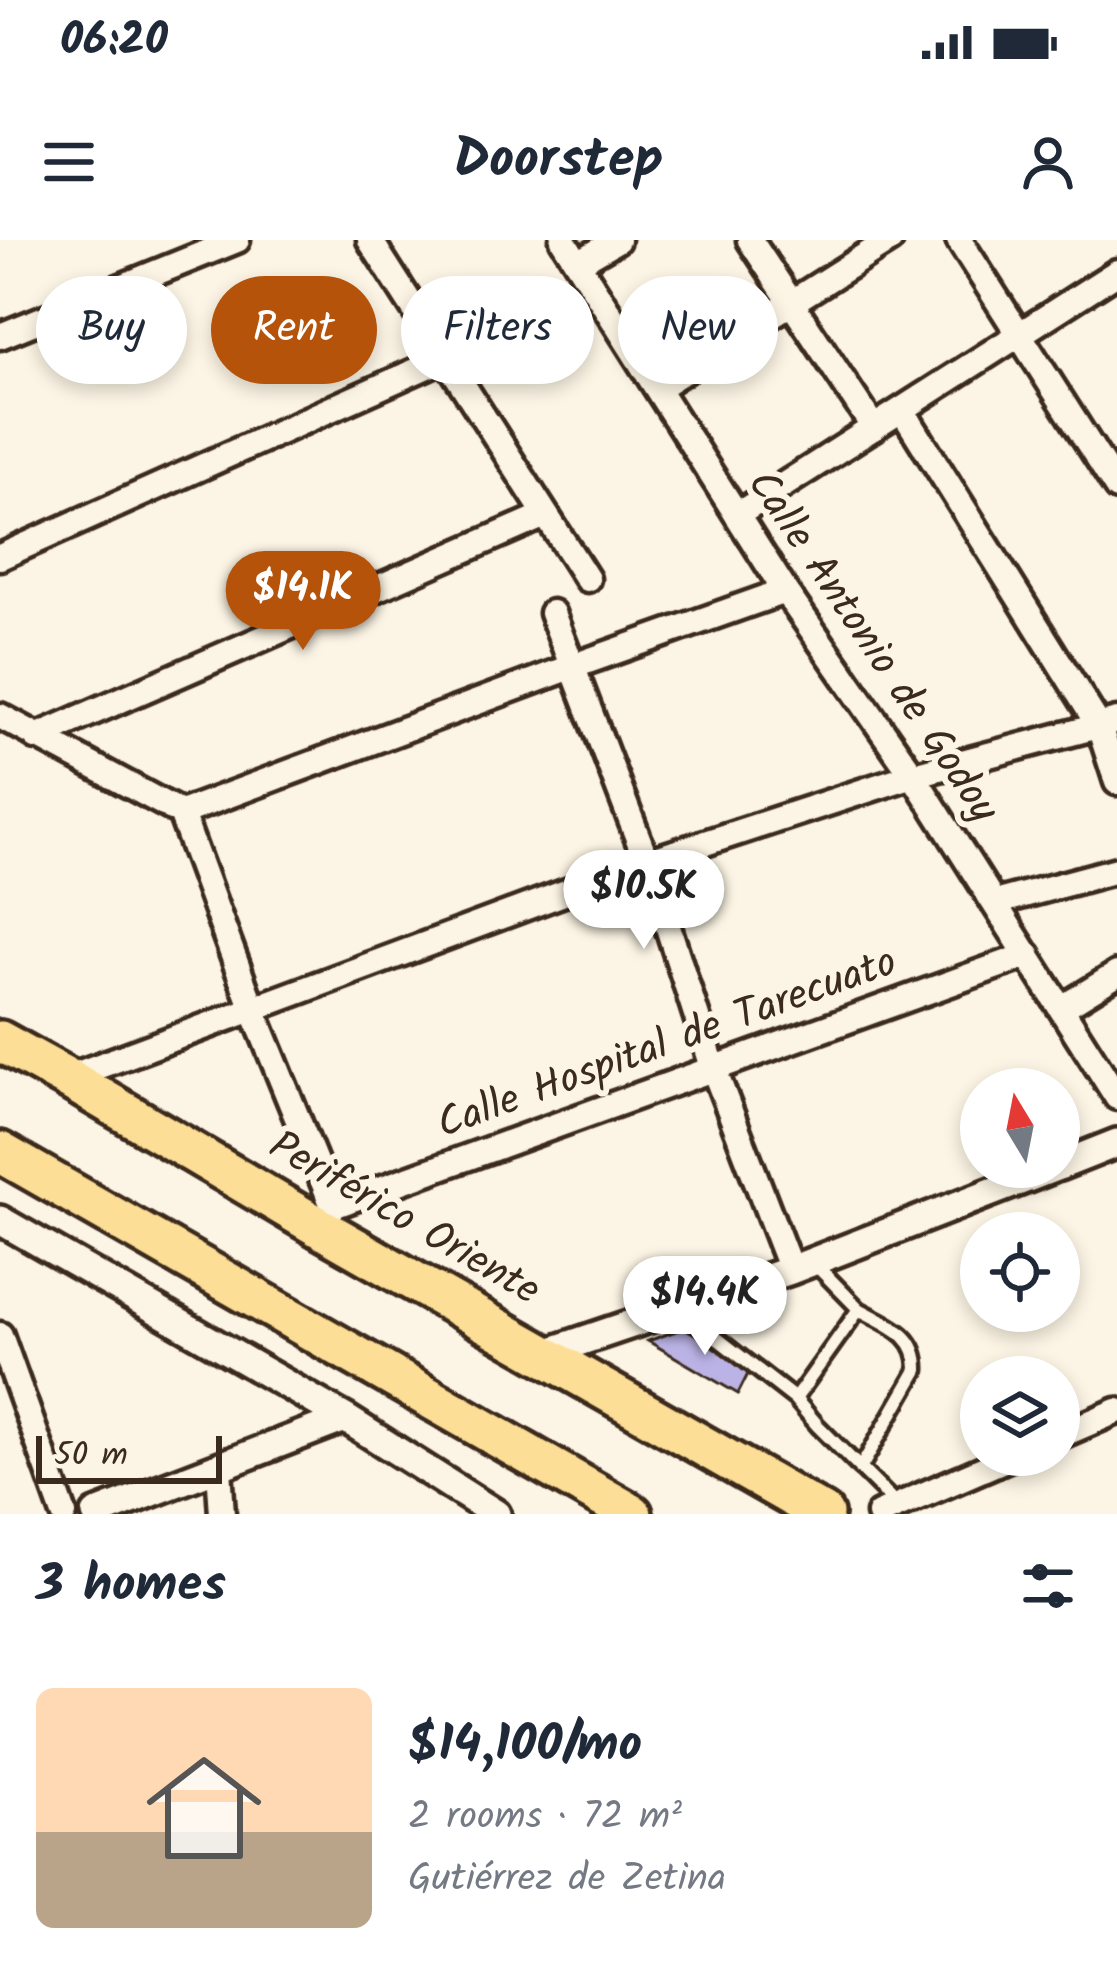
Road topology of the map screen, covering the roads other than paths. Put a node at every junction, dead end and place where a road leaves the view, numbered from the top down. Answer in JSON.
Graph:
{"nodes":[{"id":1,"x":237,"y":240,"type":"edge"},
{"id":2,"x":370,"y":240,"type":"edge"},
{"id":3,"x":563,"y":240,"type":"edge"},
{"id":4,"x":617,"y":240,"type":"edge"},
{"id":5,"x":750,"y":240,"type":"edge"},
{"id":6,"x":890,"y":240,"type":"edge"},
{"id":7,"x":959,"y":240,"type":"edge"},
{"id":8,"x":578,"y":263,"type":"junction"},
{"id":9,"x":1117,"y":272,"type":"edge"},
{"id":10,"x":401,"y":288,"type":"edge"},
{"id":11,"x":791,"y":302,"type":"junction"},
{"id":12,"x":0,"y":336,"type":"edge"},
{"id":13,"x":1020,"y":336,"type":"junction"},
{"id":14,"x":401,"y":378,"type":"edge"},
{"id":15,"x":462,"y":384,"type":"edge"},
{"id":16,"x":657,"y":388,"type":"junction"},
{"id":17,"x":902,"y":410,"type":"junction"},
{"id":18,"x":874,"y":428,"type":"junction"},
{"id":19,"x":1117,"y":488,"type":"edge"},
{"id":20,"x":545,"y":514,"type":"junction"},
{"id":21,"x":737,"y":515,"type":"junction"},
{"id":22,"x":0,"y":557,"type":"edge"},
{"id":23,"x":587,"y":579,"type":"dead end"},
{"id":24,"x":785,"y":590,"type":"junction"},
{"id":25,"x":552,"y":613,"type":"dead end"},
{"id":26,"x":571,"y":667,"type":"junction"},
{"id":27,"x":0,"y":716,"type":"edge"},
{"id":28,"x":1108,"y":723,"type":"edge"},
{"id":29,"x":37,"y":737,"type":"junction"},
{"id":30,"x":913,"y":776,"type":"junction"},
{"id":31,"x":1117,"y":782,"type":"edge"},
{"id":32,"x":181,"y":813,"type":"junction"},
{"id":33,"x":647,"y":862,"type":"junction"},
{"id":34,"x":1117,"y":870,"type":"edge"},
{"id":35,"x":994,"y":903,"type":"junction"},
{"id":36,"x":1028,"y":955,"type":"junction"},
{"id":37,"x":1117,"y":974,"type":"edge"},
{"id":38,"x":252,"y":1007,"type":"junction"},
{"id":39,"x":1063,"y":1008,"type":"junction"},
{"id":40,"x":0,"y":1041,"type":"edge"},
{"id":41,"x":713,"y":1067,"type":"junction"},
{"id":42,"x":67,"y":1078,"type":"junction"},
{"id":43,"x":1117,"y":1097,"type":"edge"},
{"id":44,"x":1117,"y":1143,"type":"edge"},
{"id":45,"x":0,"y":1152,"type":"edge"},
{"id":46,"x":1080,"y":1157,"type":"edge"},
{"id":47,"x":1001,"y":1188,"type":"edge"},
{"id":48,"x":329,"y":1218,"type":"junction"},
{"id":49,"x":0,"y":1220,"type":"edge"},
{"id":50,"x":802,"y":1266,"type":"junction"},
{"id":51,"x":678,"y":1308,"type":"junction"},
{"id":52,"x":860,"y":1309,"type":"junction"},
{"id":53,"x":0,"y":1335,"type":"edge"},
{"id":54,"x":543,"y":1354,"type":"junction"},
{"id":55,"x":795,"y":1399,"type":"junction"},
{"id":56,"x":1117,"y":1411,"type":"edge"},
{"id":57,"x":345,"y":1418,"type":"junction"},
{"id":58,"x":1080,"y":1427,"type":"edge"},
{"id":59,"x":219,"y":1468,"type":"junction"},
{"id":60,"x":860,"y":1469,"type":"junction"},
{"id":61,"x":967,"y":1476,"type":"edge"},
{"id":62,"x":888,"y":1510,"type":"edge"},
{"id":63,"x":64,"y":1514,"type":"edge"},
{"id":64,"x":96,"y":1514,"type":"edge"},
{"id":65,"x":222,"y":1514,"type":"edge"},
{"id":66,"x":496,"y":1514,"type":"edge"},
{"id":67,"x":632,"y":1514,"type":"edge"},
{"id":68,"x":823,"y":1514,"type":"edge"}],
"edges":[{"from":1,"to":12,"type":"street"},
{"from":2,"to":10,"type":"street"},
{"from":3,"to":8,"type":"street","name":"Calle Antonio de Godoy"},
{"from":4,"to":8,"type":"street"},
{"from":5,"to":11,"type":"street"},
{"from":6,"to":11,"type":"street"},
{"from":7,"to":13,"type":"street"},
{"from":8,"to":16,"type":"street","name":"Calle Antonio de Godoy"},
{"from":9,"to":13,"type":"street"},
{"from":11,"to":16,"type":"street"},
{"from":11,"to":18,"type":"street"},
{"from":13,"to":17,"type":"street"},
{"from":13,"to":19,"type":"street"},
{"from":14,"to":22,"type":"street"},
{"from":15,"to":20,"type":"street"},
{"from":16,"to":21,"type":"street","name":"Calle Antonio de Godoy"},
{"from":17,"to":18,"type":"street"},
{"from":17,"to":28,"type":"street"},
{"from":18,"to":21,"type":"street"},
{"from":20,"to":23,"type":"street"},
{"from":20,"to":29,"type":"street"},
{"from":21,"to":24,"type":"street","name":"Calle Antonio de Godoy"},
{"from":24,"to":26,"type":"street"},
{"from":24,"to":30,"type":"street","name":"Calle Antonio de Godoy"},
{"from":25,"to":26,"type":"street"},
{"from":26,"to":32,"type":"street"},
{"from":26,"to":33,"type":"street"},
{"from":27,"to":29,"type":"street"},
{"from":28,"to":30,"type":"street"},
{"from":28,"to":31,"type":"street"},
{"from":29,"to":32,"type":"street"},
{"from":30,"to":33,"type":"street"},
{"from":30,"to":35,"type":"street","name":"Calle Antonio de Godoy"},
{"from":32,"to":38,"type":"street"},
{"from":33,"to":38,"type":"street"},
{"from":33,"to":41,"type":"street"},
{"from":34,"to":35,"type":"street"},
{"from":35,"to":36,"type":"street","name":"Calle Antonio de Godoy"},
{"from":36,"to":39,"type":"street","name":"Calle Antonio de Godoy"},
{"from":36,"to":41,"type":"street","name":"Calle Hospital de Tarecuato"},
{"from":37,"to":39,"type":"street"},
{"from":38,"to":42,"type":"street"},
{"from":38,"to":48,"type":"street"},
{"from":39,"to":43,"type":"street","name":"Calle Antonio de Godoy"},
{"from":40,"to":42,"type":"highway","name":"Periférico Oriente"},
{"from":41,"to":48,"type":"street","name":"Calle Hospital de Tarecuato"},
{"from":41,"to":50,"type":"street"},
{"from":42,"to":48,"type":"highway","name":"Periférico Oriente"},
{"from":44,"to":46,"type":"street"},
{"from":45,"to":67,"type":"highway"},
{"from":47,"to":50,"type":"street"},
{"from":48,"to":54,"type":"highway","name":"Periférico Oriente"},
{"from":49,"to":57,"type":"street"},
{"from":50,"to":51,"type":"street"},
{"from":50,"to":52,"type":"lane"},
{"from":51,"to":54,"type":"street"},
{"from":51,"to":55,"type":"lane"},
{"from":52,"to":55,"type":"lane"},
{"from":52,"to":60,"type":"lane"},
{"from":53,"to":63,"type":"street"},
{"from":54,"to":68,"type":"highway","name":"Periférico Oriente"},
{"from":55,"to":60,"type":"lane"},
{"from":56,"to":58,"type":"street"},
{"from":57,"to":59,"type":"street"},
{"from":57,"to":66,"type":"street"},
{"from":59,"to":64,"type":"street"},
{"from":59,"to":65,"type":"street"},
{"from":60,"to":62,"type":"lane"},
{"from":61,"to":62,"type":"street"}]}
